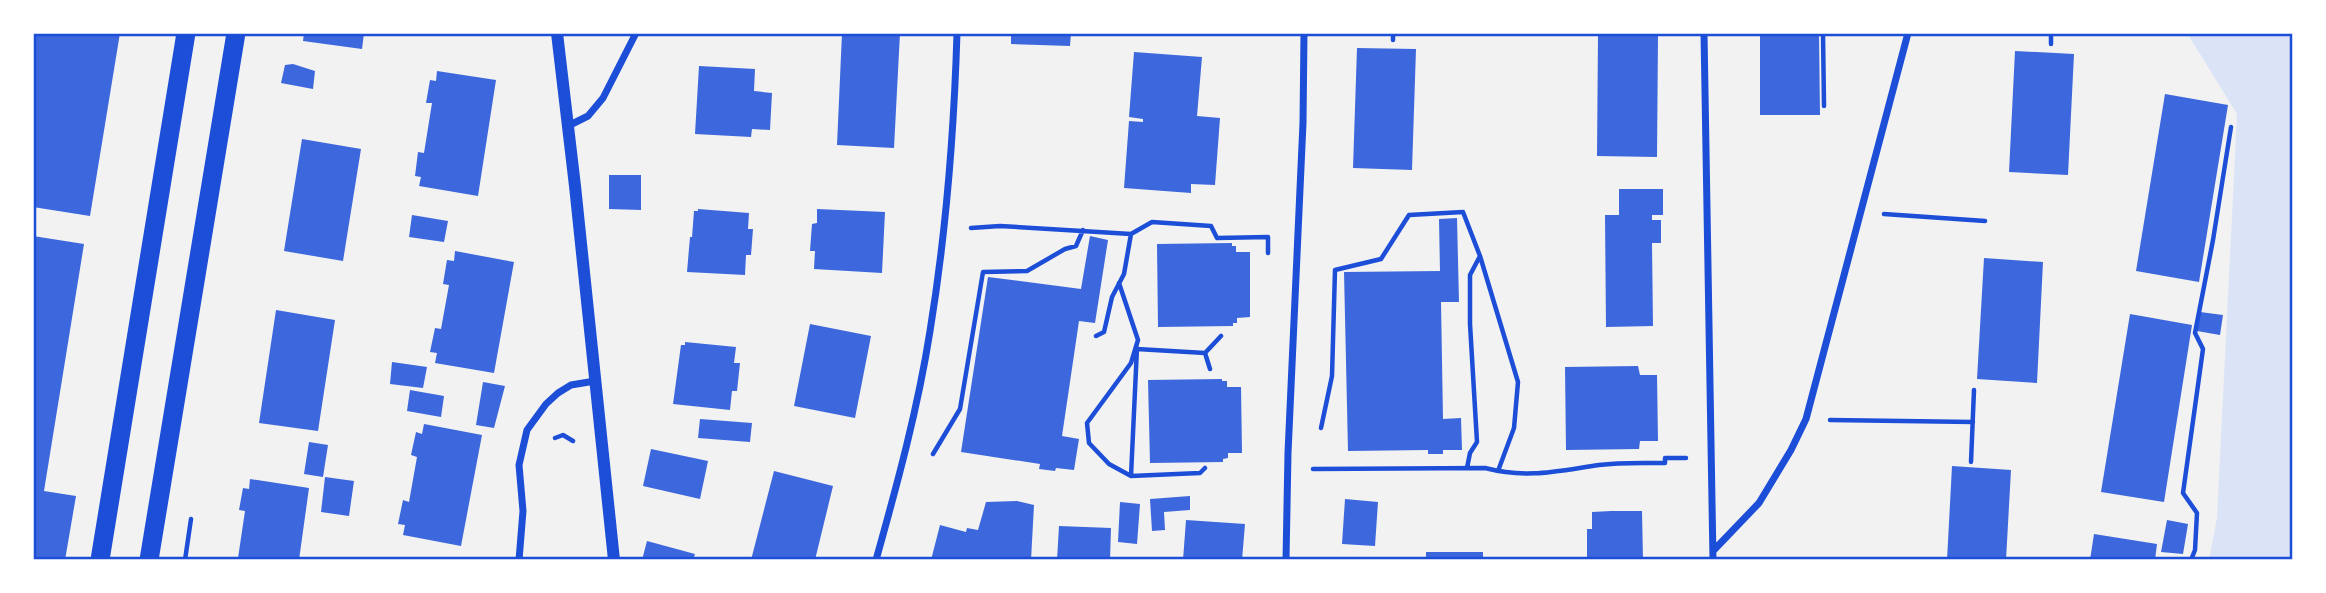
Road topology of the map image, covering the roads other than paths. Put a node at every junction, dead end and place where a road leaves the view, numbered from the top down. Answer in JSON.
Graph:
{"nodes":[{"id":1,"x":186,"y":33,"type":"edge"},
{"id":2,"x":236,"y":33,"type":"edge"},
{"id":3,"x":557,"y":33,"type":"edge"},
{"id":4,"x":636,"y":33,"type":"edge"},
{"id":5,"x":957,"y":33,"type":"edge"},
{"id":6,"x":1304,"y":33,"type":"edge"},
{"id":7,"x":1704,"y":33,"type":"edge"},
{"id":8,"x":1908,"y":33,"type":"edge"},
{"id":9,"x":568,"y":126,"type":"junction"},
{"id":10,"x":595,"y":381,"type":"junction"},
{"id":11,"x":1713,"y":551,"type":"junction"},
{"id":12,"x":100,"y":560,"type":"edge"},
{"id":13,"x":149,"y":560,"type":"edge"},
{"id":14,"x":519,"y":560,"type":"edge"},
{"id":15,"x":614,"y":560,"type":"edge"},
{"id":16,"x":876,"y":560,"type":"edge"},
{"id":17,"x":1286,"y":560,"type":"edge"},
{"id":18,"x":1713,"y":560,"type":"edge"}],
"edges":[{"from":1,"to":12,"type":"highway"},
{"from":2,"to":13,"type":"highway"},
{"from":3,"to":9,"type":"street"},
{"from":4,"to":9,"type":"street"},
{"from":5,"to":16,"type":"street"},
{"from":6,"to":17,"type":"street"},
{"from":7,"to":11,"type":"street"},
{"from":8,"to":11,"type":"street"},
{"from":9,"to":10,"type":"street"},
{"from":10,"to":14,"type":"street"},
{"from":10,"to":15,"type":"street"},
{"from":11,"to":18,"type":"street"}]}
